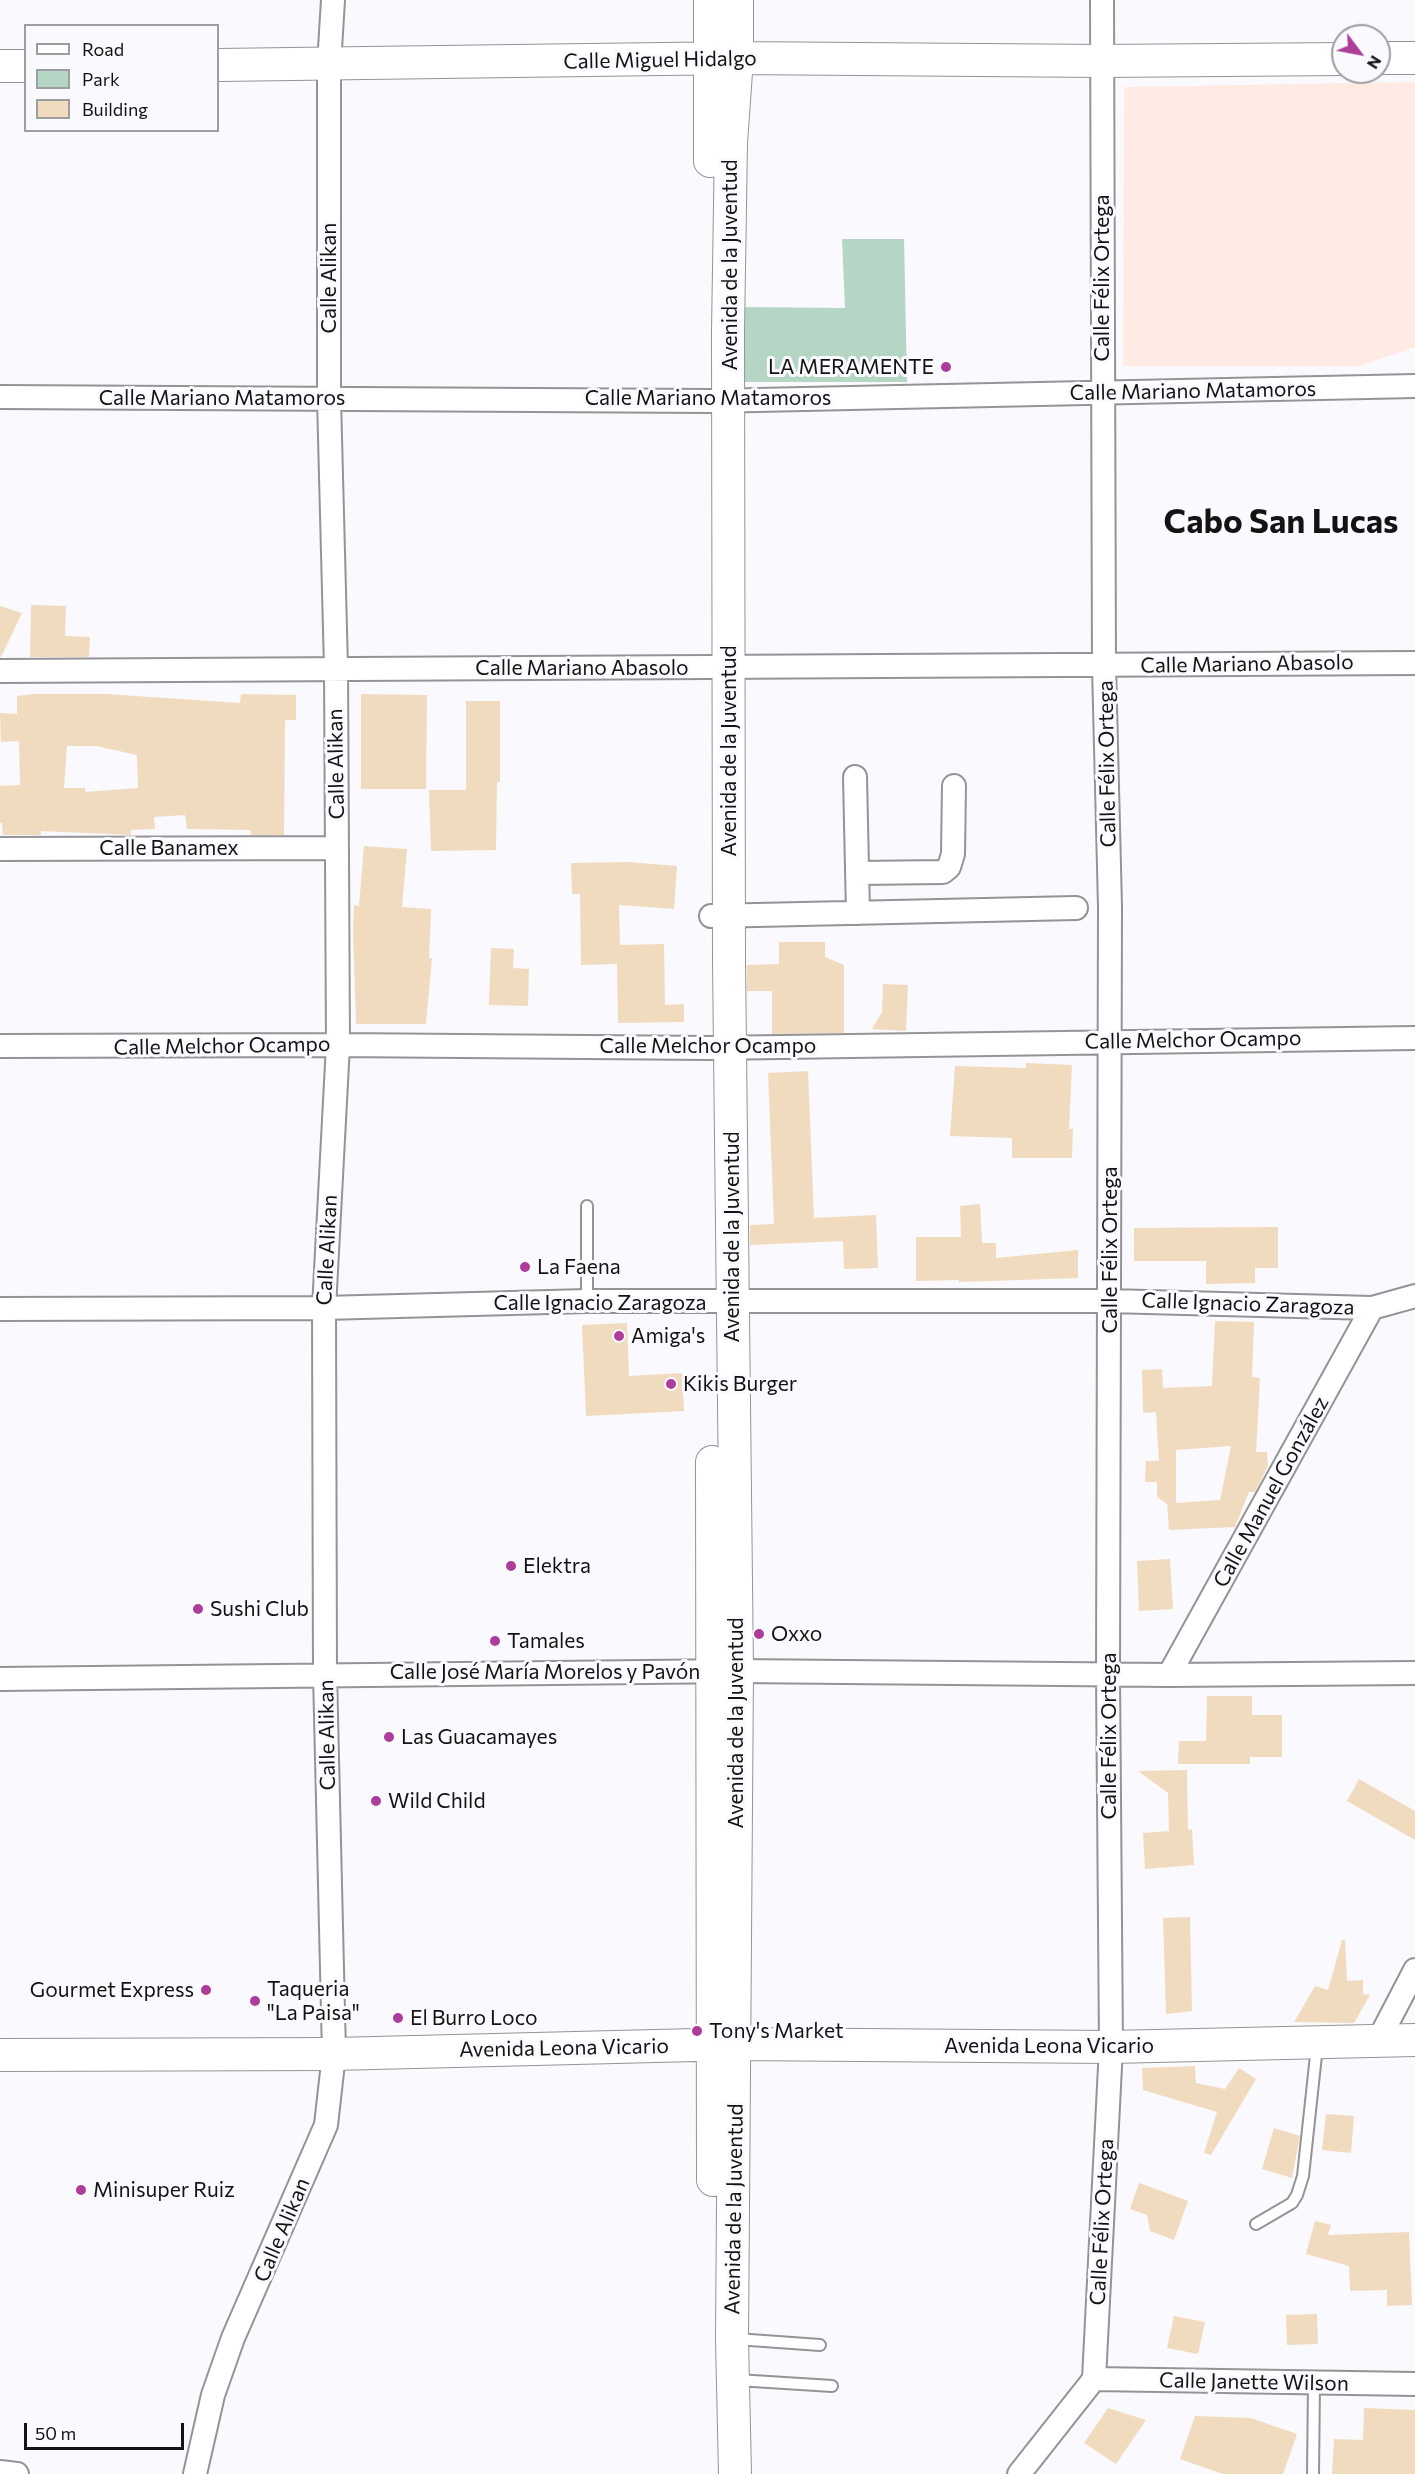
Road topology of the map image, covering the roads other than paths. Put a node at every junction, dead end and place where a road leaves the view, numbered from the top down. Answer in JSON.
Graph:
{"nodes":[{"id":1,"x":333,"y":0,"type":"edge"},
{"id":2,"x":710,"y":0,"type":"edge"},
{"id":3,"x":737,"y":0,"type":"edge"},
{"id":4,"x":1102,"y":0,"type":"edge"},
{"id":5,"x":723,"y":58,"type":"junction"},
{"id":6,"x":1331,"y":58,"type":"edge"},
{"id":7,"x":1391,"y":58,"type":"edge"},
{"id":8,"x":1415,"y":58,"type":"edge"},
{"id":9,"x":1102,"y":61,"type":"junction"},
{"id":10,"x":219,"y":65,"type":"edge"},
{"id":11,"x":329,"y":65,"type":"junction"},
{"id":12,"x":0,"y":66,"type":"edge"},
{"id":13,"x":24,"y":66,"type":"edge"},
{"id":14,"x":1415,"y":386,"type":"edge"},
{"id":15,"x":1102,"y":393,"type":"junction"},
{"id":16,"x":0,"y":397,"type":"edge"},
{"id":17,"x":329,"y":399,"type":"junction"},
{"id":18,"x":720,"y":400,"type":"junction"},
{"id":19,"x":1415,"y":663,"type":"edge"},
{"id":20,"x":1104,"y":666,"type":"junction"},
{"id":21,"x":336,"y":668,"type":"junction"},
{"id":22,"x":720,"y":668,"type":"junction"},
{"id":23,"x":0,"y":670,"type":"edge"},
{"id":24,"x":855,"y":777,"type":"dead end"},
{"id":25,"x":954,"y":786,"type":"dead end"},
{"id":26,"x":337,"y":848,"type":"junction"},
{"id":27,"x":0,"y":849,"type":"edge"},
{"id":28,"x":858,"y":873,"type":"junction"},
{"id":29,"x":1076,"y":908,"type":"dead end"},
{"id":30,"x":858,"y":913,"type":"junction"},
{"id":31,"x":720,"y":916,"type":"junction"},
{"id":32,"x":1415,"y":1038,"type":"edge"},
{"id":33,"x":1110,"y":1041,"type":"junction"},
{"id":34,"x":338,"y":1045,"type":"junction"},
{"id":35,"x":0,"y":1046,"type":"edge"},
{"id":36,"x":721,"y":1048,"type":"junction"},
{"id":37,"x":587,"y":1206,"type":"dead end"},
{"id":38,"x":1415,"y":1296,"type":"edge"},
{"id":39,"x":587,"y":1301,"type":"junction"},
{"id":40,"x":1110,"y":1301,"type":"junction"},
{"id":41,"x":722,"y":1303,"type":"junction"},
{"id":42,"x":324,"y":1308,"type":"junction"},
{"id":43,"x":1372,"y":1308,"type":"junction"},
{"id":44,"x":0,"y":1309,"type":"edge"},
{"id":45,"x":725,"y":1671,"type":"junction"},
{"id":46,"x":325,"y":1673,"type":"junction"},
{"id":47,"x":1415,"y":1673,"type":"edge"},
{"id":48,"x":1108,"y":1675,"type":"junction"},
{"id":49,"x":1169,"y":1676,"type":"junction"},
{"id":50,"x":0,"y":1679,"type":"edge"},
{"id":51,"x":1415,"y":1970,"type":"edge"},
{"id":52,"x":1415,"y":2040,"type":"edge"},
{"id":53,"x":1378,"y":2041,"type":"junction"},
{"id":54,"x":1317,"y":2042,"type":"junction"},
{"id":55,"x":724,"y":2045,"type":"junction"},
{"id":56,"x":1111,"y":2047,"type":"junction"},
{"id":57,"x":334,"y":2054,"type":"junction"},
{"id":58,"x":0,"y":2055,"type":"edge"},
{"id":59,"x":1256,"y":2224,"type":"dead end"},
{"id":60,"x":732,"y":2339,"type":"junction"},
{"id":61,"x":820,"y":2345,"type":"dead end"},
{"id":62,"x":1094,"y":2379,"type":"junction"},
{"id":63,"x":734,"y":2380,"type":"junction"},
{"id":64,"x":1314,"y":2384,"type":"junction"},
{"id":65,"x":1415,"y":2385,"type":"edge"},
{"id":66,"x":832,"y":2386,"type":"dead end"},
{"id":67,"x":0,"y":2472,"type":"edge"},
{"id":68,"x":17,"y":2474,"type":"edge"},
{"id":69,"x":195,"y":2474,"type":"edge"},
{"id":70,"x":713,"y":2474,"type":"edge"},
{"id":71,"x":735,"y":2474,"type":"edge"},
{"id":72,"x":1018,"y":2474,"type":"edge"},
{"id":73,"x":1312,"y":2474,"type":"edge"}],
"edges":[{"from":1,"to":11,"type":"street","name":"Calle Alikan"},
{"from":2,"to":5,"type":"street","name":"Avenida de la Juventud"},
{"from":3,"to":5,"type":"street","name":"Avenida de la Juventud"},
{"from":4,"to":9,"type":"street","name":"Calle Félix Ortega"},
{"from":5,"to":9,"type":"street","name":"Calle Miguel Hidalgo"},
{"from":5,"to":11,"type":"street","name":"Calle Miguel Hidalgo"},
{"from":5,"to":18,"type":"street","name":"Avenida de la Juventud"},
{"from":6,"to":9,"type":"street","name":"Calle Miguel Hidalgo"},
{"from":7,"to":8,"type":"street"},
{"from":9,"to":15,"type":"street","name":"Calle Félix Ortega"},
{"from":10,"to":11,"type":"street","name":"Calle Miguel Hidalgo"},
{"from":11,"to":17,"type":"street","name":"Calle Alikan"},
{"from":12,"to":13,"type":"street"},
{"from":14,"to":15,"type":"street","name":"Calle Mariano Matamoros"},
{"from":15,"to":18,"type":"street","name":"Calle Mariano Matamoros"},
{"from":15,"to":20,"type":"street","name":"Calle Félix Ortega"},
{"from":16,"to":17,"type":"street","name":"Calle Mariano Matamoros"},
{"from":17,"to":18,"type":"street","name":"Calle Mariano Matamoros"},
{"from":17,"to":21,"type":"street","name":"Calle Alikan"},
{"from":18,"to":22,"type":"street","name":"Avenida de la Juventud"},
{"from":19,"to":20,"type":"street","name":"Calle Mariano Abasolo"},
{"from":20,"to":22,"type":"street","name":"Calle Mariano Abasolo"},
{"from":20,"to":33,"type":"street","name":"Calle Félix Ortega"},
{"from":21,"to":22,"type":"street","name":"Calle Mariano Abasolo"},
{"from":21,"to":23,"type":"street","name":"Calle Mariano Abasolo"},
{"from":21,"to":26,"type":"street","name":"Calle Alikan"},
{"from":22,"to":31,"type":"street","name":"Avenida de la Juventud"},
{"from":24,"to":28,"type":"street"},
{"from":25,"to":28,"type":"street"},
{"from":26,"to":27,"type":"street","name":"Calle Banamex"},
{"from":26,"to":34,"type":"street","name":"Calle Alikan"},
{"from":28,"to":30,"type":"street"},
{"from":29,"to":30,"type":"street"},
{"from":30,"to":31,"type":"street"},
{"from":31,"to":36,"type":"street","name":"Avenida de la Juventud"},
{"from":32,"to":33,"type":"street","name":"Calle Melchor Ocampo"},
{"from":33,"to":36,"type":"street","name":"Calle Melchor Ocampo"},
{"from":33,"to":40,"type":"street","name":"Calle Félix Ortega"},
{"from":34,"to":35,"type":"street","name":"Calle Melchor Ocampo"},
{"from":34,"to":36,"type":"street","name":"Calle Melchor Ocampo"},
{"from":34,"to":42,"type":"street","name":"Calle Alikan"},
{"from":36,"to":41,"type":"street","name":"Avenida de la Juventud"},
{"from":37,"to":39,"type":"lane"},
{"from":38,"to":43,"type":"street","name":"Calle Ignacio Zaragoza"},
{"from":39,"to":41,"type":"street","name":"Calle Ignacio Zaragoza"},
{"from":39,"to":42,"type":"street","name":"Calle Ignacio Zaragoza"},
{"from":40,"to":41,"type":"street","name":"Calle Ignacio Zaragoza"},
{"from":40,"to":43,"type":"street","name":"Calle Ignacio Zaragoza"},
{"from":40,"to":48,"type":"street","name":"Calle Félix Ortega"},
{"from":41,"to":45,"type":"street","name":"Avenida de la Juventud"},
{"from":42,"to":44,"type":"street","name":"Calle Ignacio Zaragoza"},
{"from":42,"to":46,"type":"street","name":"Calle Alikan"},
{"from":43,"to":49,"type":"street","name":"Calle Manuel González"},
{"from":45,"to":46,"type":"street","name":"Calle José María Morelos y Pavón"},
{"from":45,"to":48,"type":"street","name":"Calle José María Morelos y Pavón"},
{"from":45,"to":55,"type":"street","name":"Avenida de la Juventud"},
{"from":46,"to":50,"type":"street","name":"Calle José María Morelos y Pavón"},
{"from":46,"to":57,"type":"street","name":"Calle Alikan"},
{"from":47,"to":49,"type":"street","name":"Calle José María Morelos y Pavón"},
{"from":48,"to":49,"type":"street","name":"Calle José María Morelos y Pavón"},
{"from":48,"to":56,"type":"street","name":"Calle Félix Ortega"},
{"from":51,"to":53,"type":"street"},
{"from":52,"to":53,"type":"street","name":"Avenida Leona Vicario"},
{"from":53,"to":54,"type":"street","name":"Avenida Leona Vicario"},
{"from":54,"to":56,"type":"street","name":"Avenida Leona Vicario"},
{"from":54,"to":59,"type":"lane"},
{"from":55,"to":56,"type":"street","name":"Avenida Leona Vicario"},
{"from":55,"to":57,"type":"street","name":"Avenida Leona Vicario"},
{"from":55,"to":60,"type":"street","name":"Avenida de la Juventud"},
{"from":55,"to":70,"type":"street","name":"Avenida de la Juventud"},
{"from":56,"to":62,"type":"street","name":"Calle Félix Ortega"},
{"from":57,"to":58,"type":"street","name":"Avenida Leona Vicario"},
{"from":57,"to":69,"type":"street","name":"Calle Alikan"},
{"from":60,"to":61,"type":"lane"},
{"from":60,"to":63,"type":"street","name":"Avenida de la Juventud"},
{"from":62,"to":64,"type":"street","name":"Calle Janette Wilson"},
{"from":62,"to":72,"type":"street"},
{"from":63,"to":66,"type":"lane"},
{"from":63,"to":71,"type":"street","name":"Avenida de la Juventud"},
{"from":64,"to":65,"type":"street","name":"Calle Janette Wilson"},
{"from":64,"to":73,"type":"lane"},
{"from":67,"to":68,"type":"street"}]}
